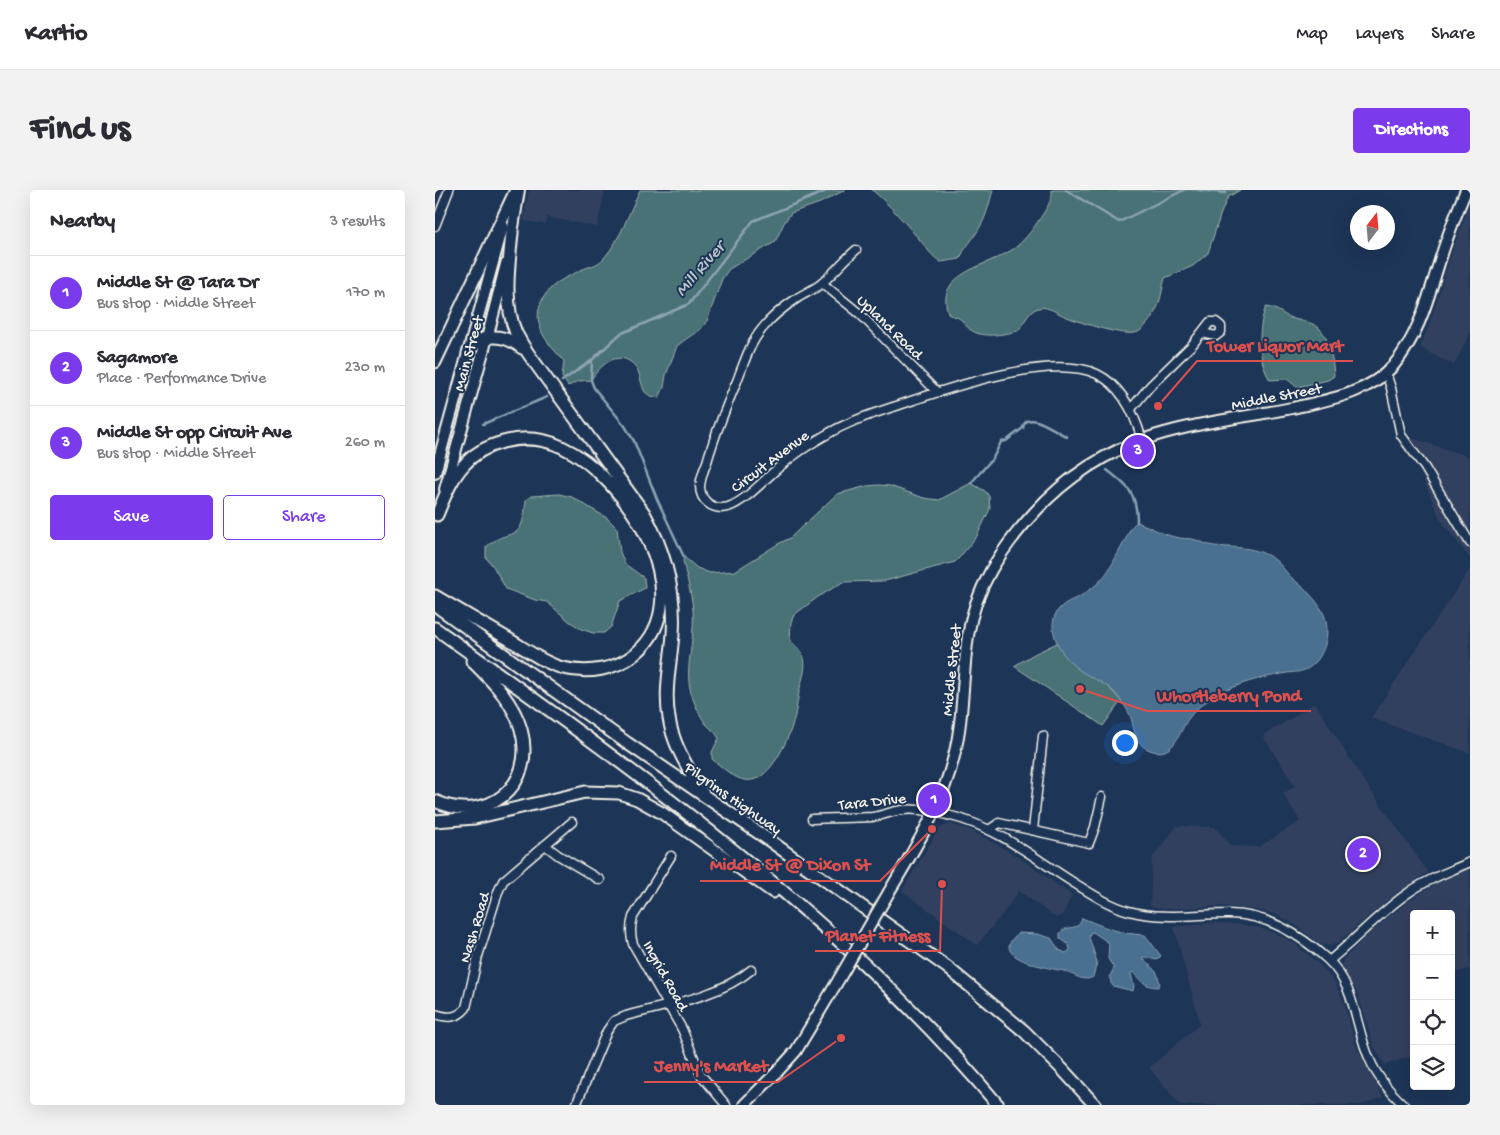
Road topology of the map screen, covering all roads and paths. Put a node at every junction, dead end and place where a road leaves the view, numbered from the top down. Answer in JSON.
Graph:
{"nodes":[{"id":1,"x":449,"y":190,"type":"edge"},
{"id":2,"x":517,"y":190,"type":"edge"},
{"id":3,"x":1466,"y":190,"type":"edge"},
{"id":4,"x":435,"y":226,"type":"edge"},
{"id":5,"x":512,"y":233,"type":"junction"},
{"id":6,"x":856,"y":250,"type":"dead end"},
{"id":7,"x":822,"y":283,"type":"junction"},
{"id":8,"x":1202,"y":333,"type":"dead end"},
{"id":9,"x":487,"y":337,"type":"junction"},
{"id":10,"x":468,"y":353,"type":"junction"},
{"id":11,"x":530,"y":356,"type":"junction"},
{"id":12,"x":435,"y":362,"type":"edge"},
{"id":13,"x":1386,"y":373,"type":"junction"},
{"id":14,"x":937,"y":392,"type":"junction"},
{"id":15,"x":1131,"y":409,"type":"junction"},
{"id":16,"x":1142,"y":440,"type":"junction"},
{"id":17,"x":435,"y":473,"type":"edge"},
{"id":18,"x":436,"y":518,"type":"edge"},
{"id":19,"x":1470,"y":543,"type":"edge"},
{"id":20,"x":435,"y":596,"type":"edge"},
{"id":21,"x":435,"y":605,"type":"edge"},
{"id":22,"x":435,"y":628,"type":"edge"},
{"id":23,"x":1043,"y":736,"type":"dead end"},
{"id":24,"x":703,"y":796,"type":"junction"},
{"id":25,"x":1102,"y":797,"type":"dead end"},
{"id":26,"x":435,"y":801,"type":"edge"},
{"id":27,"x":935,"y":812,"type":"junction"},
{"id":28,"x":812,"y":819,"type":"dead end"},
{"id":29,"x":435,"y":821,"type":"edge"},
{"id":30,"x":572,"y":822,"type":"dead end"},
{"id":31,"x":989,"y":830,"type":"junction"},
{"id":32,"x":1033,"y":830,"type":"junction"},
{"id":33,"x":545,"y":845,"type":"junction"},
{"id":34,"x":671,"y":856,"type":"dead end"},
{"id":35,"x":1470,"y":862,"type":"edge"},
{"id":36,"x":600,"y":880,"type":"dead end"},
{"id":37,"x":840,"y":941,"type":"junction"},
{"id":38,"x":1329,"y":961,"type":"junction"},
{"id":39,"x":751,"y":970,"type":"dead end"},
{"id":40,"x":668,"y":1004,"type":"junction"},
{"id":41,"x":435,"y":1014,"type":"edge"},
{"id":42,"x":576,"y":1105,"type":"edge"},
{"id":43,"x":726,"y":1105,"type":"edge"},
{"id":44,"x":744,"y":1105,"type":"edge"},
{"id":45,"x":998,"y":1105,"type":"edge"},
{"id":46,"x":1095,"y":1105,"type":"edge"},
{"id":47,"x":1404,"y":1105,"type":"edge"}],
"edges":[{"from":1,"to":4,"type":"street"},
{"from":2,"to":5,"type":"main road","name":"Main Street"},
{"from":2,"to":10,"type":"main road","name":"Main Street"},
{"from":2,"to":12,"type":"highway"},
{"from":3,"to":13,"type":"main road","name":"Middle Street"},
{"from":5,"to":9,"type":"main road","name":"Main Street"},
{"from":5,"to":11,"type":"highway"},
{"from":6,"to":7,"type":"street","name":"Circuit Avenue"},
{"from":7,"to":14,"type":"street","name":"Upland Road"},
{"from":7,"to":14,"type":"street","name":"Circuit Avenue"},
{"from":8,"to":15,"type":"street"},
{"from":9,"to":10,"type":"highway"},
{"from":9,"to":11,"type":"highway"},
{"from":9,"to":18,"type":"main road","name":"Main Street"},
{"from":10,"to":17,"type":"main road","name":"Main Street"},
{"from":11,"to":24,"type":"highway"},
{"from":13,"to":16,"type":"main road","name":"Middle Street"},
{"from":13,"to":19,"type":"street"},
{"from":14,"to":15,"type":"street","name":"Circuit Avenue"},
{"from":15,"to":16,"type":"street","name":"Circuit Avenue"},
{"from":16,"to":27,"type":"main road","name":"Middle Street"},
{"from":18,"to":20,"type":"highway"},
{"from":21,"to":24,"type":"highway","name":"Pilgrims Highway"},
{"from":22,"to":26,"type":"highway"},
{"from":22,"to":37,"type":"highway"},
{"from":23,"to":32,"type":"street"},
{"from":24,"to":46,"type":"highway","name":"Pilgrims Highway"},
{"from":25,"to":32,"type":"street"},
{"from":27,"to":28,"type":"street","name":"Tara Drive"},
{"from":27,"to":31,"type":"street","name":"Tara Drive"},
{"from":27,"to":44,"type":"main road","name":"Middle Street","bridge":true},
{"from":29,"to":37,"type":"highway"},
{"from":30,"to":33,"type":"street","name":"Nash Road"},
{"from":31,"to":32,"type":"street"},
{"from":31,"to":38,"type":"street","name":"Tara Drive"},
{"from":33,"to":36,"type":"street"},
{"from":33,"to":41,"type":"street","name":"Nash Road"},
{"from":34,"to":40,"type":"street","name":"Ingrid Road"},
{"from":35,"to":38,"type":"street"},
{"from":37,"to":45,"type":"highway"},
{"from":38,"to":47,"type":"street","name":"Tara Drive"},
{"from":39,"to":40,"type":"street"},
{"from":40,"to":42,"type":"street"},
{"from":40,"to":43,"type":"street","name":"Ingrid Road"}]}
